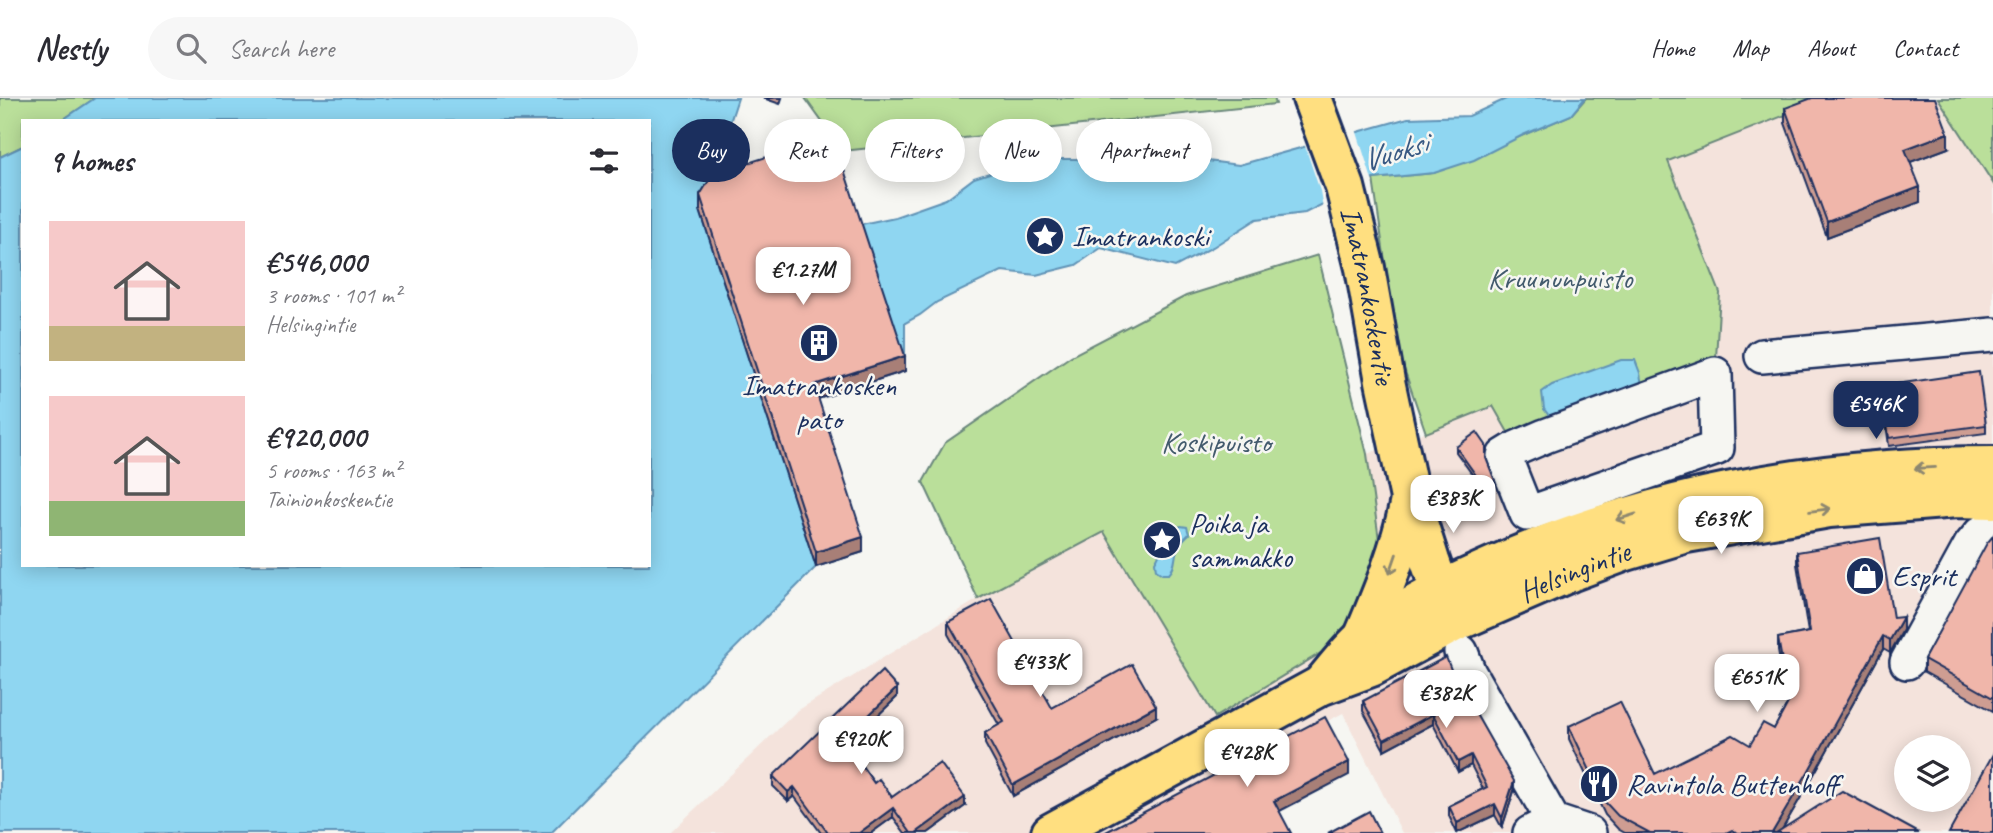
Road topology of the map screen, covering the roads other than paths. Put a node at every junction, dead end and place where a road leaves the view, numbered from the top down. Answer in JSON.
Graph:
{"nodes":[{"id":1,"x":1312,"y":98,"type":"edge"},
{"id":2,"x":1993,"y":335,"type":"edge"},
{"id":3,"x":1762,"y":356,"type":"dead end"},
{"id":4,"x":1717,"y":448,"type":"joint"},
{"id":5,"x":1993,"y":466,"type":"edge"},
{"id":6,"x":1410,"y":498,"type":"junction"},
{"id":7,"x":1993,"y":499,"type":"edge"},
{"id":8,"x":1993,"y":528,"type":"edge"},
{"id":9,"x":1451,"y":622,"type":"junction"},
{"id":10,"x":1364,"y":636,"type":"junction"},
{"id":11,"x":1907,"y":662,"type":"dead end"},
{"id":12,"x":1320,"y":686,"type":"junction"},
{"id":13,"x":1548,"y":829,"type":"edge"},
{"id":14,"x":1051,"y":833,"type":"edge"},
{"id":15,"x":1589,"y":833,"type":"edge"}],
"edges":[{"from":1,"to":6,"type":"main road","name":"Imatrankoskentie"},
{"from":2,"to":3,"type":"street"},
{"from":4,"to":4,"type":"street"},
{"from":5,"to":9,"type":"main road","name":"Helsingintie","one_way":true},
{"from":6,"to":9,"type":"main road","name":"Imatrankoskentie"},
{"from":6,"to":10,"type":"main road","name":"Imatrankoskentie","one_way":true},
{"from":9,"to":7,"type":"main road","name":"Helsingintie","one_way":true},
{"from":8,"to":11,"type":"street"},
{"from":9,"to":10,"type":"main road"},
{"from":9,"to":12,"type":"main road"},
{"from":9,"to":13,"type":"street"},
{"from":10,"to":12,"type":"main road"},
{"from":12,"to":14,"type":"main road"},
{"from":13,"to":15,"type":"street"}]}
